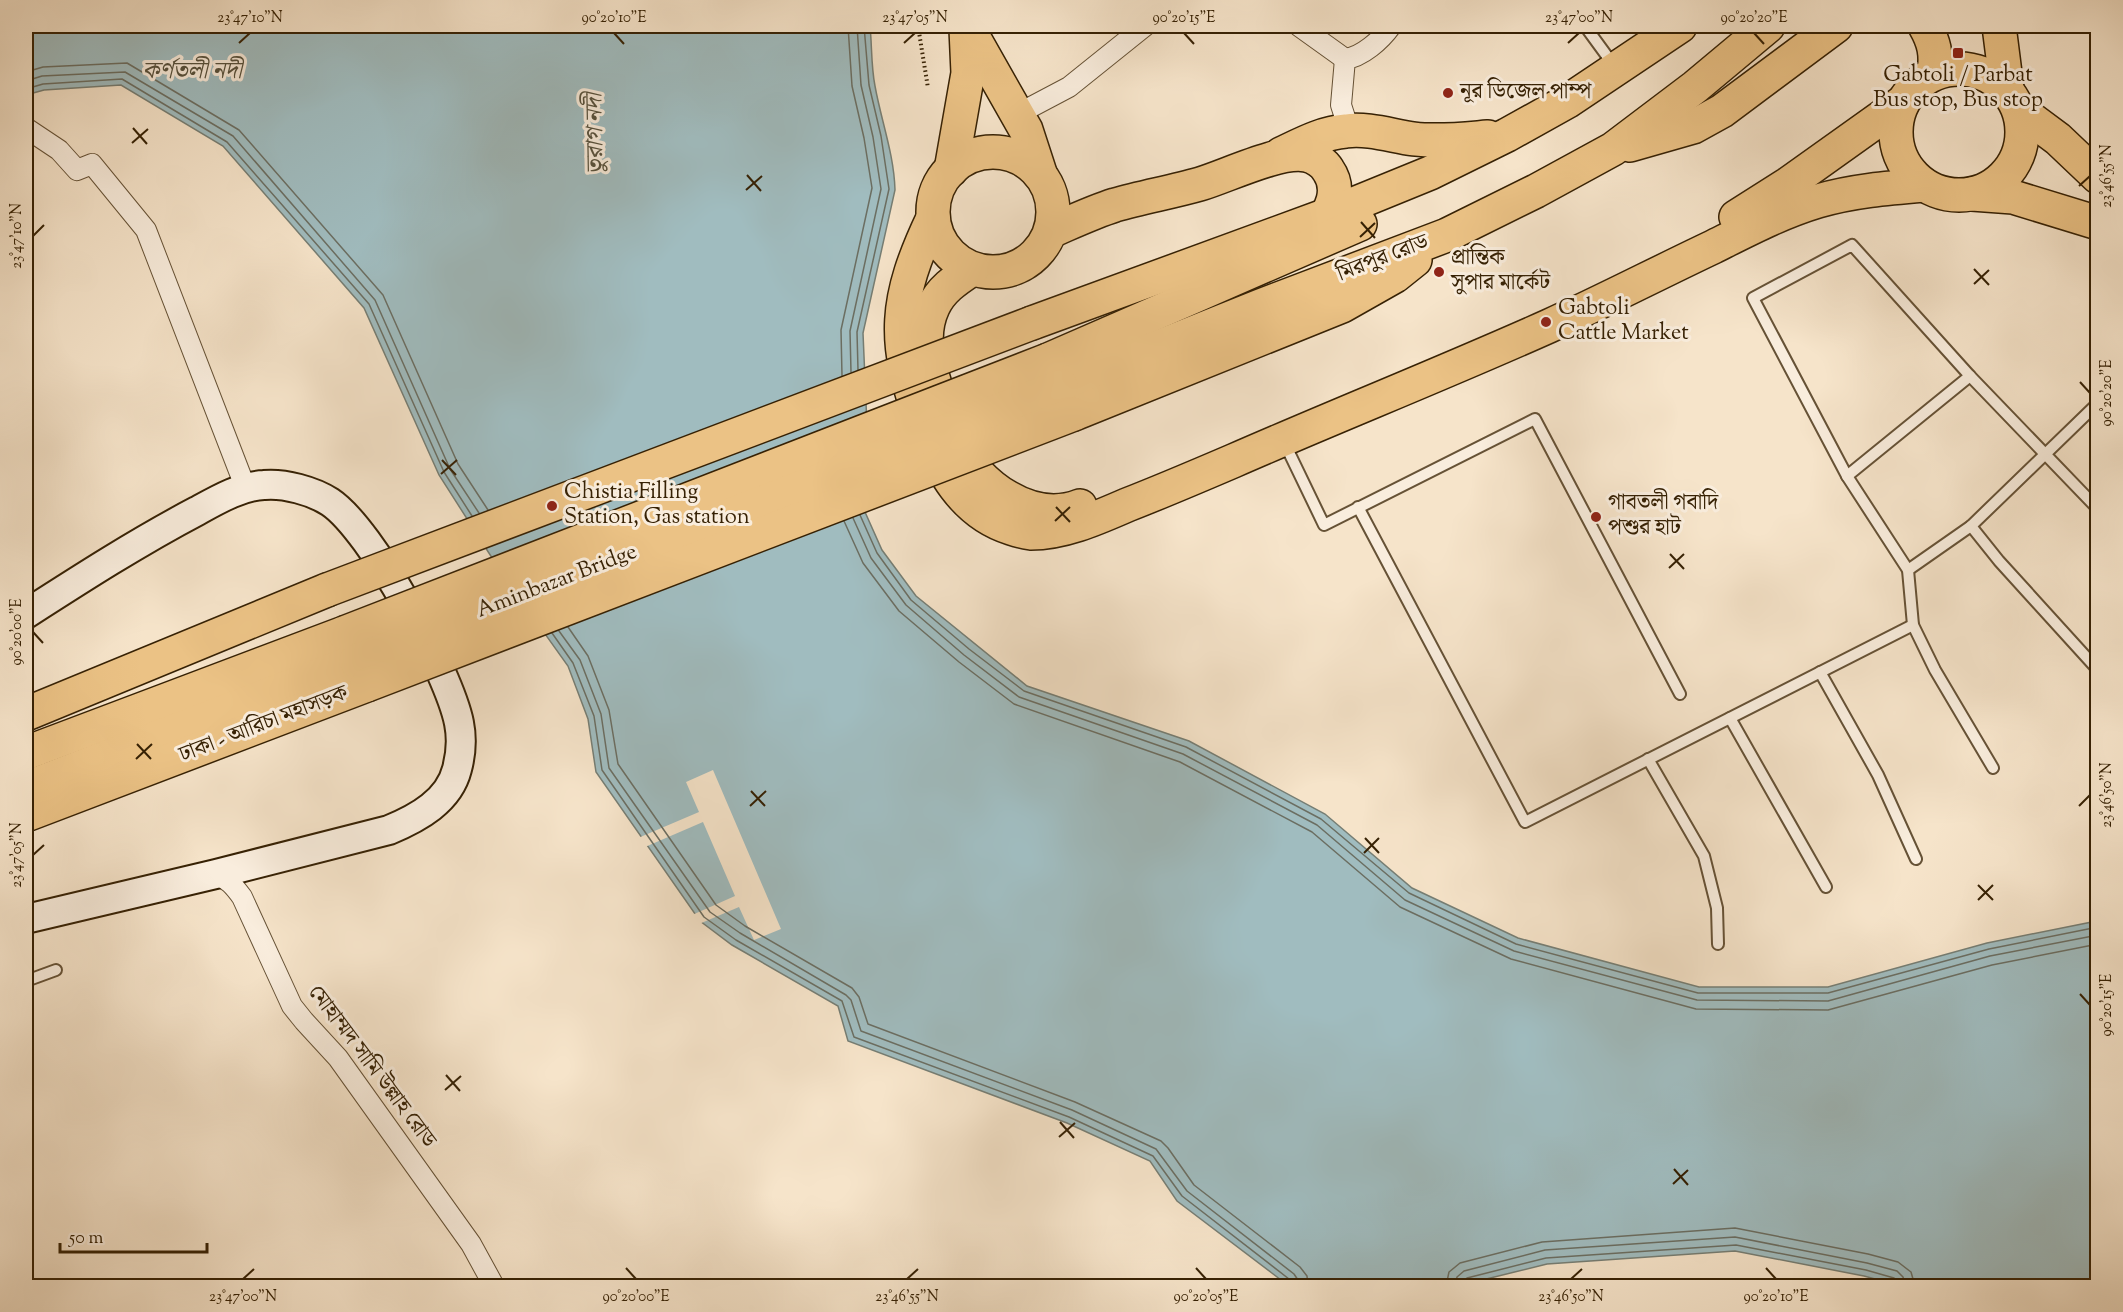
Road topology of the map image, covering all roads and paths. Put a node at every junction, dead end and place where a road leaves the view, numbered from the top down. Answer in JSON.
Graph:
{"nodes":[{"id":1,"x":918,"y":26,"type":"edge"},
{"id":2,"x":966,"y":26,"type":"edge"},
{"id":3,"x":1145,"y":26,"type":"edge"},
{"id":4,"x":1299,"y":26,"type":"edge"},
{"id":5,"x":1391,"y":26,"type":"edge"},
{"id":6,"x":1585,"y":26,"type":"edge"},
{"id":7,"x":1680,"y":26,"type":"edge"},
{"id":8,"x":1768,"y":26,"type":"edge"},
{"id":9,"x":1836,"y":26,"type":"edge"},
{"id":10,"x":1925,"y":26,"type":"edge"},
{"id":11,"x":2000,"y":26,"type":"edge"},
{"id":12,"x":1345,"y":59,"type":"junction"},
{"id":13,"x":1617,"y":69,"type":"junction"},
{"id":14,"x":1934,"y":73,"type":"junction"},
{"id":15,"x":928,"y":88,"type":"dead end"},
{"id":16,"x":2013,"y":99,"type":"junction"},
{"id":17,"x":1903,"y":102,"type":"junction"},
{"id":18,"x":1016,"y":115,"type":"junction"},
{"id":19,"x":26,"y":128,"type":"edge"},
{"id":20,"x":1349,"y":130,"type":"junction"},
{"id":21,"x":1507,"y":135,"type":"junction"},
{"id":22,"x":1613,"y":149,"type":"junction"},
{"id":23,"x":1269,"y":160,"type":"junction"},
{"id":24,"x":951,"y":170,"type":"junction"},
{"id":25,"x":2097,"y":177,"type":"edge"},
{"id":26,"x":1044,"y":180,"type":"junction"},
{"id":27,"x":1924,"y":185,"type":"junction"},
{"id":28,"x":1972,"y":194,"type":"junction"},
{"id":29,"x":1117,"y":205,"type":"junction"},
{"id":30,"x":1328,"y":215,"type":"junction"},
{"id":31,"x":933,"y":218,"type":"junction"},
{"id":32,"x":2097,"y":223,"type":"edge"},
{"id":33,"x":1051,"y":231,"type":"junction"},
{"id":34,"x":1300,"y":251,"type":"junction"},
{"id":35,"x":972,"y":269,"type":"junction"},
{"id":36,"x":1970,"y":376,"type":"junction"},
{"id":37,"x":1061,"y":387,"type":"junction"},
{"id":38,"x":2097,"y":403,"type":"edge"},
{"id":39,"x":1283,"y":439,"type":"junction"},
{"id":40,"x":2045,"y":454,"type":"junction"},
{"id":41,"x":1846,"y":476,"type":"junction"},
{"id":42,"x":246,"y":489,"type":"junction"},
{"id":43,"x":1358,"y":507,"type":"junction"},
{"id":44,"x":2097,"y":509,"type":"edge"},
{"id":45,"x":1971,"y":526,"type":"junction"},
{"id":46,"x":1908,"y":570,"type":"junction"},
{"id":47,"x":26,"y":614,"type":"edge"},
{"id":48,"x":1913,"y":625,"type":"junction"},
{"id":49,"x":356,"y":660,"type":"junction"},
{"id":50,"x":2097,"y":670,"type":"edge"},
{"id":51,"x":1820,"y":672,"type":"junction"},
{"id":52,"x":1680,"y":694,"type":"dead end"},
{"id":53,"x":26,"y":714,"type":"edge"},
{"id":54,"x":1730,"y":718,"type":"junction"},
{"id":55,"x":26,"y":753,"type":"edge"},
{"id":56,"x":1648,"y":759,"type":"junction"},
{"id":57,"x":1993,"y":768,"type":"dead end"},
{"id":58,"x":26,"y":788,"type":"edge"},
{"id":59,"x":26,"y":815,"type":"edge"},
{"id":60,"x":1916,"y":859,"type":"dead end"},
{"id":61,"x":216,"y":874,"type":"junction"},
{"id":62,"x":1826,"y":887,"type":"dead end"},
{"id":63,"x":26,"y":918,"type":"edge"},
{"id":64,"x":1718,"y":944,"type":"dead end"},
{"id":65,"x":56,"y":970,"type":"dead end"},
{"id":66,"x":26,"y":981,"type":"edge"},
{"id":67,"x":494,"y":1287,"type":"edge"}],
"edges":[{"from":1,"to":15,"type":"path"},
{"from":2,"to":18,"type":"highway"},
{"from":2,"to":24,"type":"highway"},
{"from":3,"to":18,"type":"street"},
{"from":4,"to":12,"type":"street"},
{"from":5,"to":12,"type":"street"},
{"from":6,"to":13,"type":"lane"},
{"from":7,"to":13,"type":"highway"},
{"from":8,"to":22,"type":"highway","name":"মিরপুর রোড"},
{"from":9,"to":22,"type":"highway"},
{"from":10,"to":14,"type":"highway"},
{"from":11,"to":16,"type":"highway"},
{"from":12,"to":20,"type":"street"},
{"from":13,"to":21,"type":"highway"},
{"from":14,"to":16,"type":"highway"},
{"from":14,"to":17,"type":"highway"},
{"from":16,"to":25,"type":"highway"},
{"from":16,"to":28,"type":"highway"},
{"from":17,"to":27,"type":"highway"},
{"from":17,"to":35,"type":"highway"},
{"from":18,"to":26,"type":"highway"},
{"from":19,"to":42,"type":"street"},
{"from":20,"to":21,"type":"highway"},
{"from":20,"to":23,"type":"highway"},
{"from":21,"to":30,"type":"highway"},
{"from":21,"to":34,"type":"highway"},
{"from":22,"to":37,"type":"highway","name":"মিরপুর রোড"},
{"from":23,"to":29,"type":"highway"},
{"from":23,"to":30,"type":"highway"},
{"from":24,"to":26,"type":"highway"},
{"from":24,"to":31,"type":"highway"},
{"from":26,"to":29,"type":"highway"},
{"from":26,"to":33,"type":"highway"},
{"from":27,"to":28,"type":"highway"},
{"from":27,"to":39,"type":"highway"},
{"from":28,"to":32,"type":"highway"},
{"from":29,"to":33,"type":"highway"},
{"from":30,"to":34,"type":"highway"},
{"from":30,"to":53,"type":"highway","bridge":true},
{"from":31,"to":35,"type":"highway"},
{"from":31,"to":39,"type":"highway"},
{"from":33,"to":35,"type":"highway"},
{"from":34,"to":37,"type":"highway"},
{"from":36,"to":40,"type":"lane"},
{"from":36,"to":41,"type":"lane"},
{"from":36,"to":41,"type":"lane"},
{"from":37,"to":49,"type":"highway","name":"Aminbazar Bridge","bridge":true},
{"from":38,"to":40,"type":"lane"},
{"from":39,"to":43,"type":"lane"},
{"from":40,"to":44,"type":"lane"},
{"from":40,"to":45,"type":"lane"},
{"from":41,"to":46,"type":"lane"},
{"from":42,"to":47,"type":"street"},
{"from":42,"to":61,"type":"street"},
{"from":43,"to":52,"type":"lane"},
{"from":43,"to":56,"type":"lane"},
{"from":45,"to":46,"type":"lane"},
{"from":45,"to":50,"type":"lane"},
{"from":46,"to":48,"type":"lane"},
{"from":48,"to":51,"type":"lane"},
{"from":48,"to":57,"type":"lane"},
{"from":49,"to":55,"type":"highway"},
{"from":49,"to":58,"type":"highway","name":"ঢাকা - আরিচা মহাসড়ক"},
{"from":49,"to":59,"type":"highway","name":"ঢাকা - আরিচা মহাসড়ক"},
{"from":51,"to":54,"type":"lane"},
{"from":51,"to":60,"type":"lane"},
{"from":54,"to":56,"type":"lane"},
{"from":54,"to":62,"type":"lane"},
{"from":56,"to":64,"type":"lane"},
{"from":61,"to":63,"type":"street"},
{"from":61,"to":67,"type":"street","name":"মোহাম্মদ সামি উল্লাহ রোড"},
{"from":65,"to":66,"type":"lane"}]}
